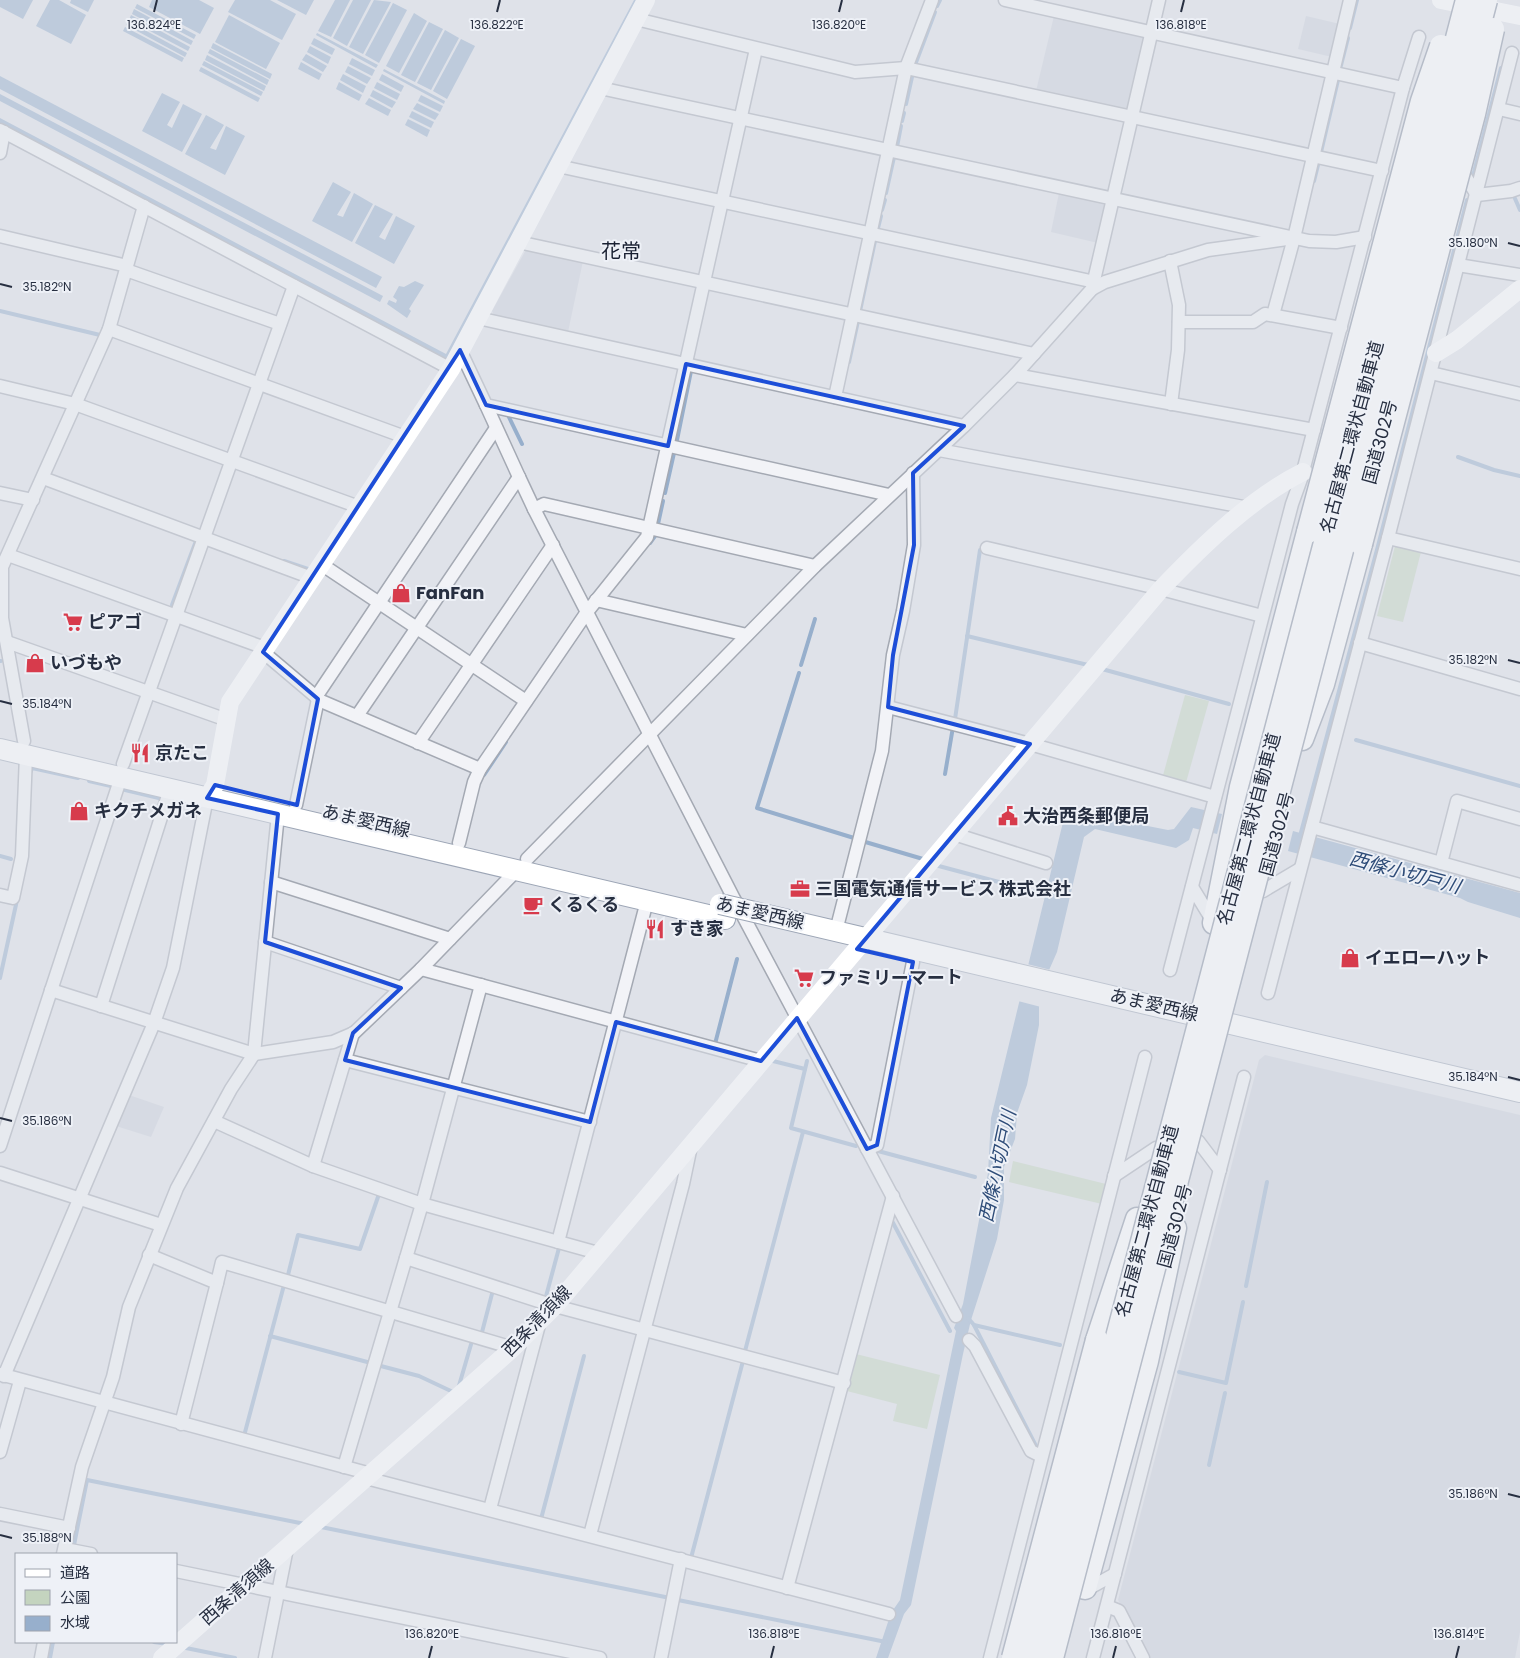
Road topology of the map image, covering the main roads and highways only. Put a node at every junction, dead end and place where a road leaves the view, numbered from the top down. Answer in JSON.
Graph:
{"nodes":[{"id":1,"x":1456,"y":1,"type":"edge"},
{"id":2,"x":1492,"y":3,"type":"edge"},
{"id":3,"x":0,"y":736,"type":"edge"},
{"id":4,"x":1302,"y":739,"type":"junction"},
{"id":5,"x":25,"y":748,"type":"junction"},
{"id":6,"x":0,"y":749,"type":"edge"},
{"id":7,"x":122,"y":771,"type":"junction"},
{"id":8,"x":211,"y":791,"type":"junction"},
{"id":9,"x":521,"y":865,"type":"junction"},
{"id":10,"x":722,"y":911,"type":"junction"},
{"id":11,"x":761,"y":920,"type":"junction"},
{"id":12,"x":1214,"y":923,"type":"junction"},
{"id":13,"x":861,"y":943,"type":"junction"},
{"id":14,"x":1023,"y":981,"type":"junction"},
{"id":15,"x":1189,"y":1020,"type":"junction"},
{"id":16,"x":1227,"y":1029,"type":"junction"},
{"id":17,"x":1520,"y":1092,"type":"edge"},
{"id":18,"x":1520,"y":1104,"type":"edge"},
{"id":19,"x":1137,"y":1218,"type":"junction"},
{"id":20,"x":1175,"y":1228,"type":"junction"},
{"id":21,"x":1025,"y":1652,"type":"edge"},
{"id":22,"x":1052,"y":1658,"type":"edge"},
{"id":23,"x":1067,"y":1658,"type":"edge"}],
"edges":[{"from":1,"to":12,"type":"highway"},
{"from":1,"to":12,"type":"highway","bridge":true},
{"from":1,"to":21,"type":"highway","name":"名古屋第二環状自動車道","bridge":true},
{"from":2,"to":4,"type":"highway","name":"国道302号"},
{"from":2,"to":4,"type":"highway","bridge":true},
{"from":2,"to":22,"type":"highway","name":"名古屋第二環状自動車道","bridge":true},
{"from":3,"to":5,"type":"main road","name":"あま愛西線"},
{"from":4,"to":16,"type":"highway","name":"国道302号"},
{"from":5,"to":6,"type":"main road","name":"あま愛西線"},
{"from":5,"to":7,"type":"main road","name":"あま愛西線"},
{"from":7,"to":8,"type":"main road","name":"あま愛西線"},
{"from":7,"to":8,"type":"main road","name":"あま愛西線"},
{"from":8,"to":9,"type":"main road","name":"あま愛西線"},
{"from":8,"to":9,"type":"main road","name":"あま愛西線"},
{"from":9,"to":10,"type":"main road","name":"あま愛西線"},
{"from":9,"to":10,"type":"main road","name":"あま愛西線"},
{"from":10,"to":11,"type":"main road","name":"あま愛西線"},
{"from":11,"to":13,"type":"main road","name":"あま愛西線"},
{"from":11,"to":13,"type":"main road","name":"あま愛西線"},
{"from":12,"to":15,"type":"highway"},
{"from":13,"to":14,"type":"main road","name":"あま愛西線"},
{"from":13,"to":14,"type":"main road","name":"あま愛西線"},
{"from":14,"to":15,"type":"main road","name":"あま愛西線"},
{"from":15,"to":16,"type":"main road","name":"あま愛西線"},
{"from":15,"to":19,"type":"highway"},
{"from":16,"to":17,"type":"main road","name":"あま愛西線"},
{"from":16,"to":18,"type":"main road","name":"あま愛西線"},
{"from":16,"to":20,"type":"highway","name":"国道302号"},
{"from":19,"to":21,"type":"highway"},
{"from":19,"to":21,"type":"highway","bridge":true},
{"from":20,"to":21,"type":"highway","name":"国道302号"},
{"from":20,"to":23,"type":"highway"}]}
